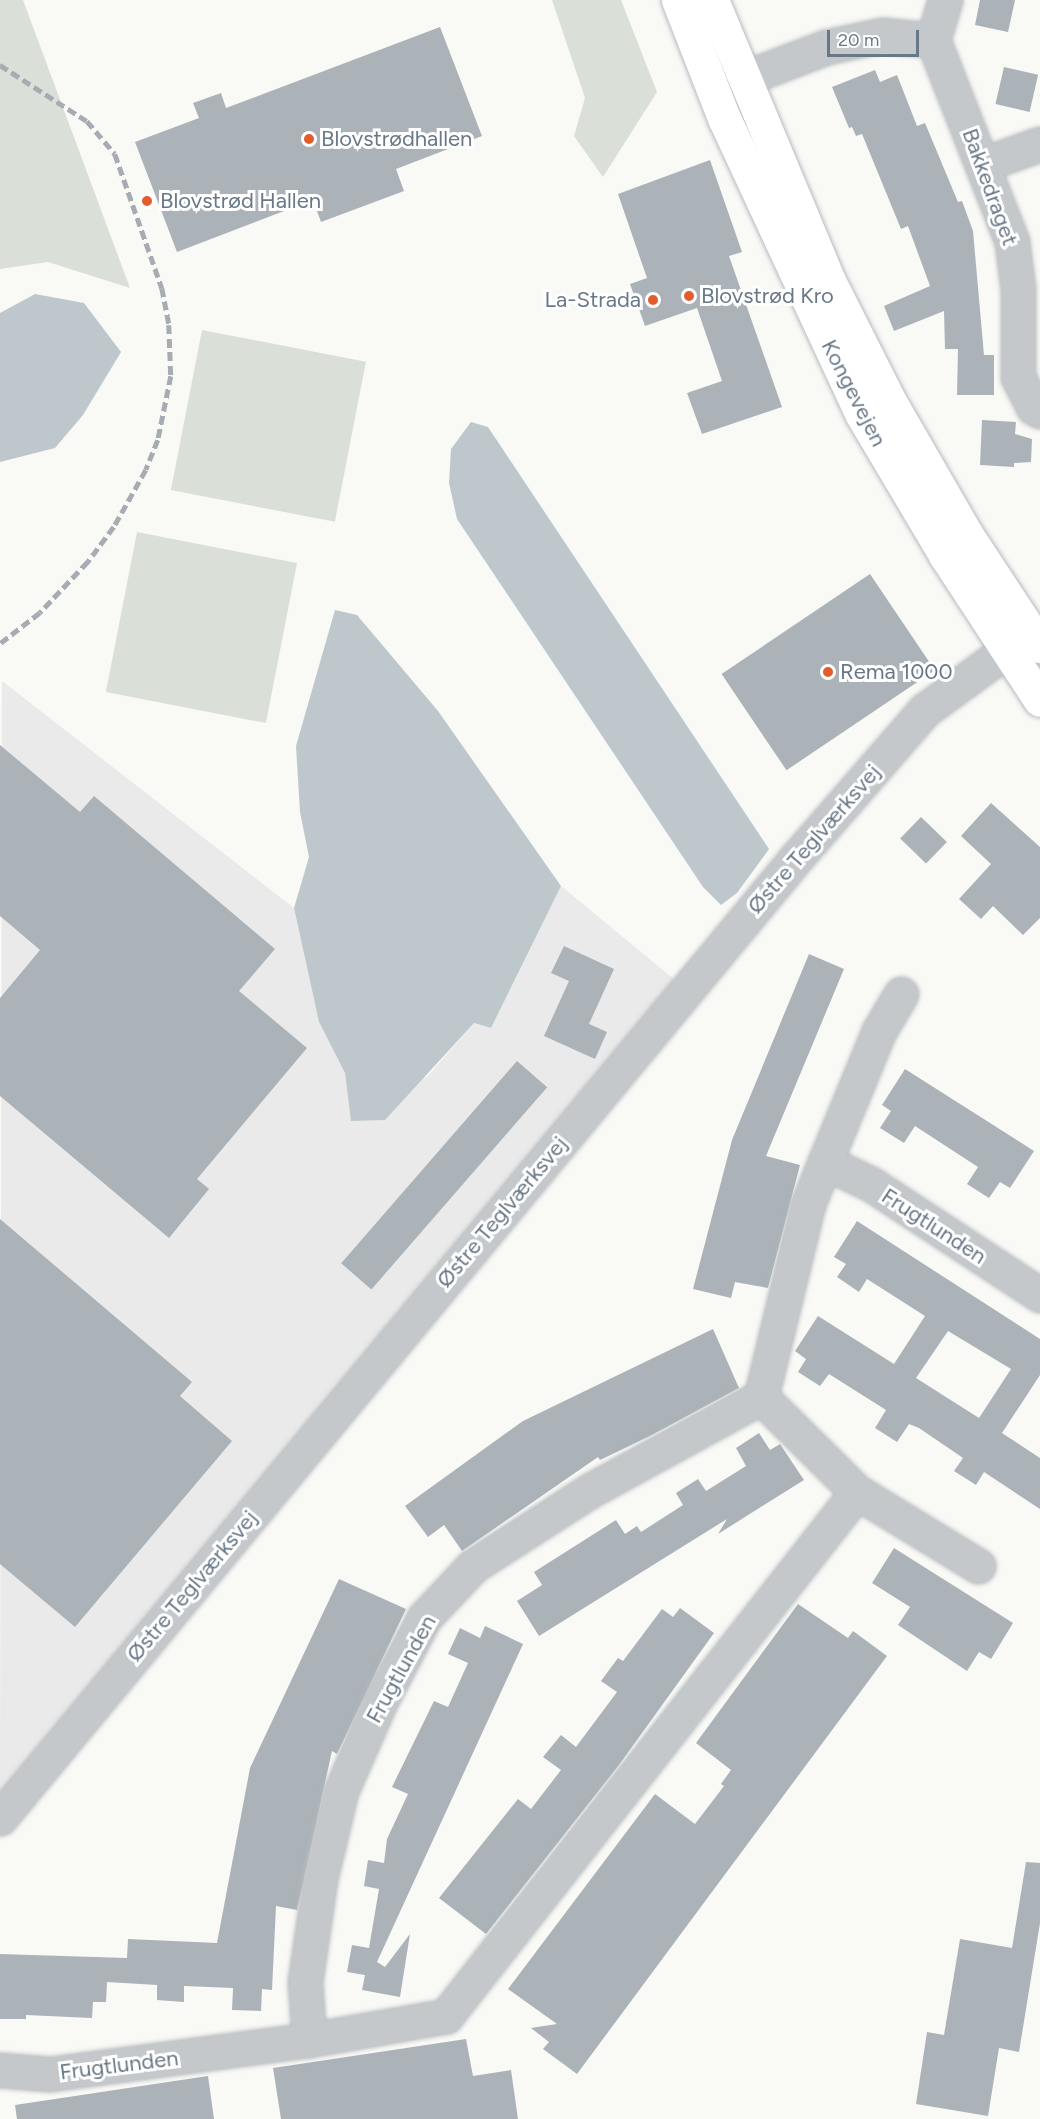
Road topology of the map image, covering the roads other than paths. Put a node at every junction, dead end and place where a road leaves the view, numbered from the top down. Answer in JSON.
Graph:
{"nodes":[{"id":1,"x":678,"y":0,"type":"edge"},
{"id":2,"x":712,"y":0,"type":"edge"},
{"id":3,"x":945,"y":0,"type":"edge"},
{"id":4,"x":933,"y":40,"type":"junction"},
{"id":5,"x":745,"y":78,"type":"junction"},
{"id":6,"x":1040,"y":144,"type":"edge"},
{"id":7,"x":984,"y":164,"type":"junction"},
{"id":8,"x":1037,"y":409,"type":"edge"},
{"id":9,"x":1025,"y":643,"type":"edge"},
{"id":10,"x":1040,"y":700,"type":"edge"},
{"id":11,"x":901,"y":994,"type":"dead end"},
{"id":12,"x":825,"y":1162,"type":"junction"},
{"id":13,"x":1040,"y":1295,"type":"edge"},
{"id":14,"x":761,"y":1397,"type":"junction"},
{"id":15,"x":857,"y":1492,"type":"junction"},
{"id":16,"x":978,"y":1566,"type":"dead end"},
{"id":17,"x":0,"y":1818,"type":"edge"},
{"id":18,"x":309,"y":2040,"type":"junction"},
{"id":19,"x":0,"y":2070,"type":"edge"}],
"edges":[{"from":1,"to":9,"type":"main road","name":"Kongevejen"},
{"from":2,"to":5,"type":"main road","name":"Kongevejen"},
{"from":3,"to":4,"type":"street"},
{"from":4,"to":5,"type":"street"},
{"from":4,"to":7,"type":"street","name":"Bakkedraget"},
{"from":5,"to":9,"type":"main road","name":"Kongevejen"},
{"from":6,"to":7,"type":"street"},
{"from":7,"to":8,"type":"street","name":"Bakkedraget"},
{"from":9,"to":10,"type":"main road","name":"Kongevejen"},
{"from":9,"to":17,"type":"street","name":"Østre Teglværksvej"},
{"from":11,"to":12,"type":"street"},
{"from":12,"to":13,"type":"street","name":"Frugtlunden"},
{"from":12,"to":14,"type":"street"},
{"from":14,"to":15,"type":"street"},
{"from":14,"to":18,"type":"street","name":"Frugtlunden"},
{"from":15,"to":16,"type":"street"},
{"from":15,"to":18,"type":"street","name":"Frugtlunden"},
{"from":18,"to":19,"type":"street","name":"Frugtlunden"}]}
